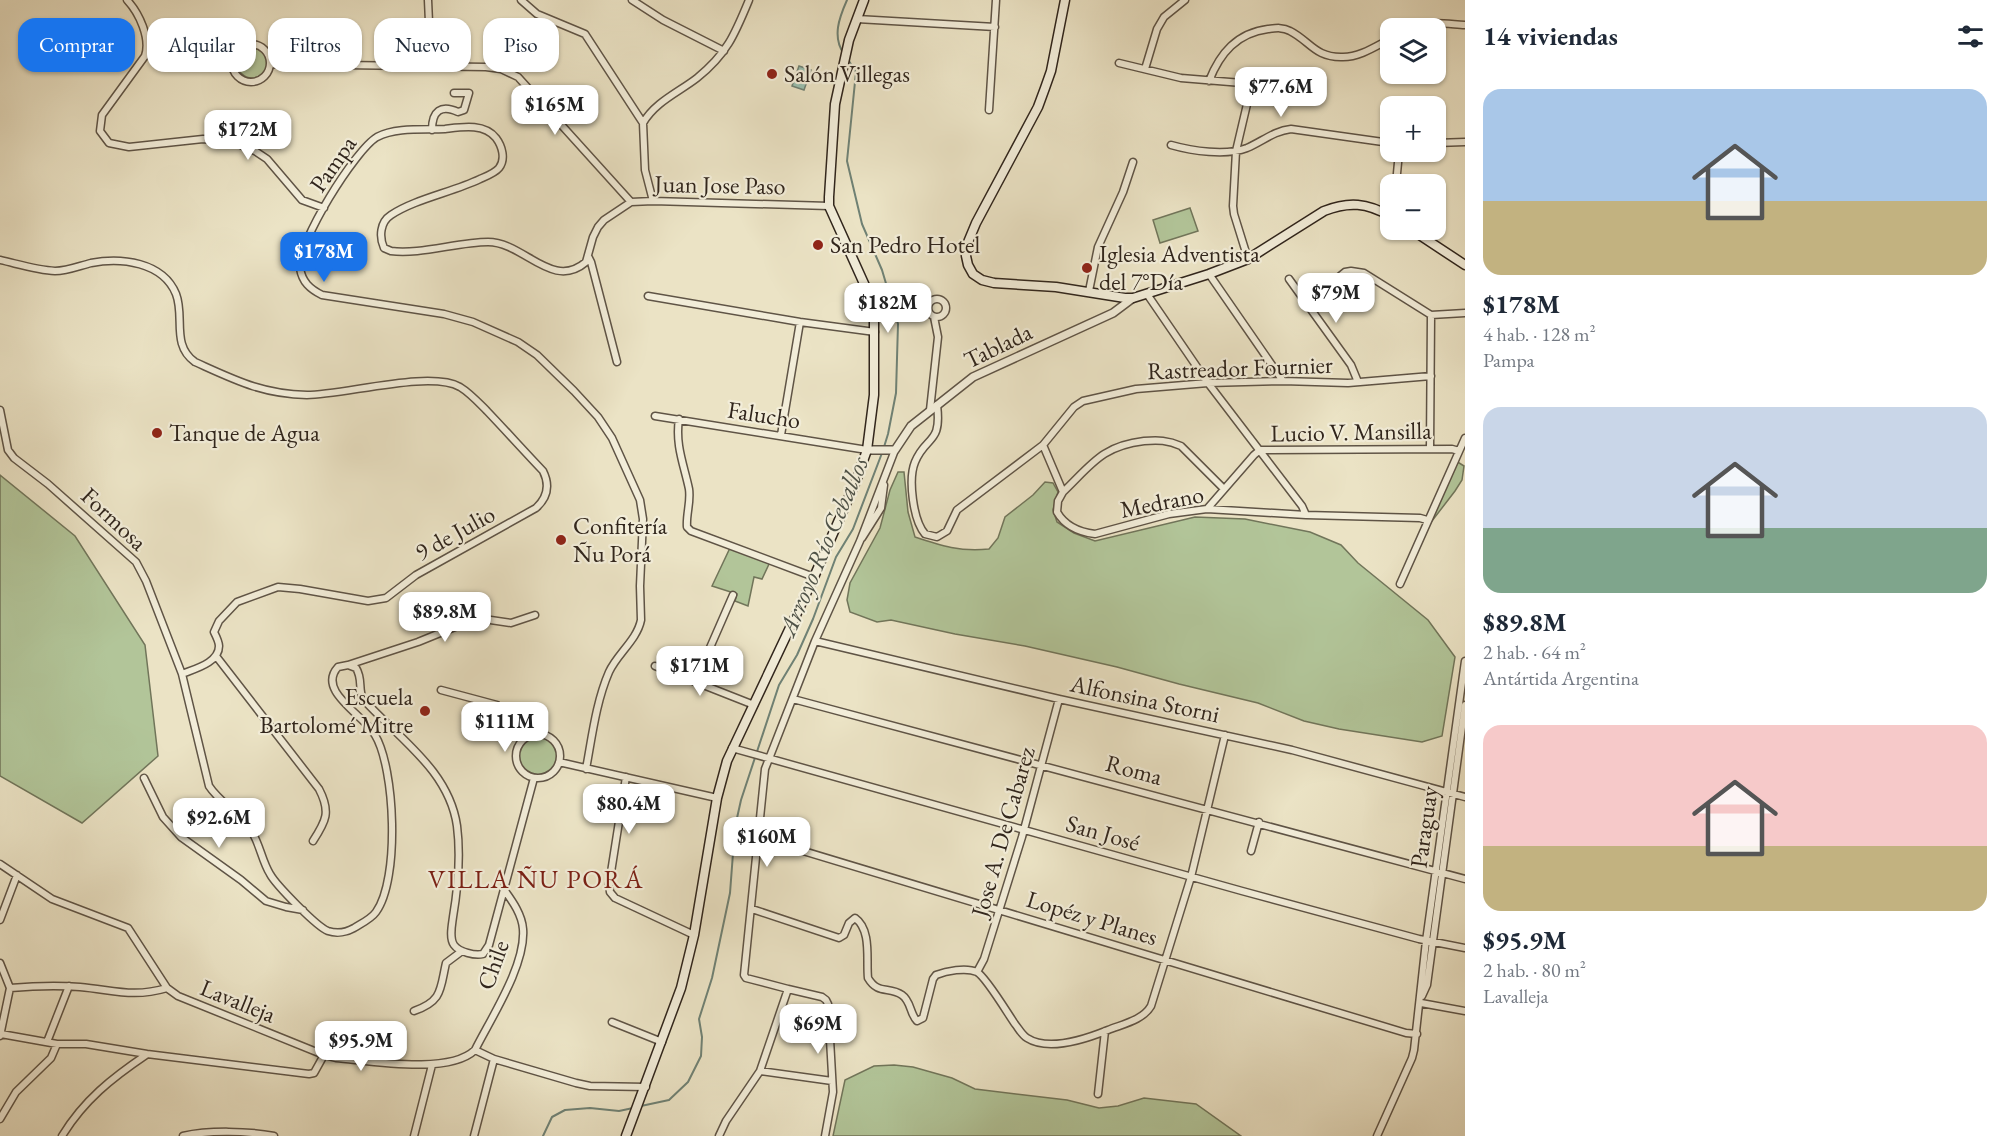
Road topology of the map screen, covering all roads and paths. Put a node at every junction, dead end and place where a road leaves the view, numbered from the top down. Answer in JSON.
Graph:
{"nodes":[{"id":1,"x":127,"y":0,"type":"edge"},
{"id":2,"x":428,"y":0,"type":"edge"},
{"id":3,"x":521,"y":0,"type":"edge"},
{"id":4,"x":632,"y":0,"type":"edge"},
{"id":5,"x":749,"y":0,"type":"edge"},
{"id":6,"x":864,"y":0,"type":"edge"},
{"id":7,"x":996,"y":0,"type":"edge"},
{"id":8,"x":1065,"y":0,"type":"edge"},
{"id":9,"x":1185,"y":0,"type":"edge"},
{"id":10,"x":429,"y":18,"type":"edge"},
{"id":11,"x":856,"y":19,"type":"junction"},
{"id":12,"x":1446,"y":24,"type":"edge"},
{"id":13,"x":1465,"y":25,"type":"edge"},
{"id":14,"x":995,"y":27,"type":"junction"},
{"id":15,"x":1380,"y":44,"type":"edge"},
{"id":16,"x":724,"y":51,"type":"junction"},
{"id":17,"x":1119,"y":63,"type":"dead end"},
{"id":18,"x":271,"y":64,"type":"joint"},
{"id":19,"x":471,"y":67,"type":"edge"},
{"id":20,"x":1145,"y":69,"type":"junction"},
{"id":21,"x":1209,"y":81,"type":"junction"},
{"id":22,"x":454,"y":93,"type":"dead end"},
{"id":23,"x":989,"y":110,"type":"dead end"},
{"id":24,"x":643,"y":123,"type":"junction"},
{"id":25,"x":432,"y":130,"type":"junction"},
{"id":26,"x":1380,"y":141,"type":"edge"},
{"id":27,"x":1465,"y":142,"type":"edge"},
{"id":28,"x":1446,"y":143,"type":"edge"},
{"id":29,"x":1171,"y":146,"type":"dead end"},
{"id":30,"x":1236,"y":151,"type":"junction"},
{"id":31,"x":1133,"y":162,"type":"dead end"},
{"id":32,"x":653,"y":201,"type":"junction"},
{"id":33,"x":631,"y":202,"type":"junction"},
{"id":34,"x":829,"y":206,"type":"junction"},
{"id":35,"x":324,"y":208,"type":"junction"},
{"id":36,"x":1380,"y":211,"type":"edge"},
{"id":37,"x":1427,"y":240,"type":"edge"},
{"id":38,"x":588,"y":256,"type":"junction"},
{"id":39,"x":1248,"y":259,"type":"junction"},
{"id":40,"x":0,"y":260,"type":"edge"},
{"id":41,"x":1465,"y":265,"type":"edge"},
{"id":42,"x":1209,"y":274,"type":"junction"},
{"id":43,"x":1289,"y":279,"type":"dead end"},
{"id":44,"x":1089,"y":291,"type":"junction"},
{"id":45,"x":1147,"y":294,"type":"junction"},
{"id":46,"x":648,"y":296,"type":"dead end"},
{"id":47,"x":1133,"y":298,"type":"junction"},
{"id":48,"x":1306,"y":304,"type":"junction"},
{"id":49,"x":1465,"y":313,"type":"edge"},
{"id":50,"x":1431,"y":315,"type":"junction"},
{"id":51,"x":934,"y":317,"type":"dead end"},
{"id":52,"x":800,"y":322,"type":"junction"},
{"id":53,"x":875,"y":332,"type":"junction"},
{"id":54,"x":617,"y":362,"type":"dead end"},
{"id":55,"x":1431,"y":376,"type":"junction"},
{"id":56,"x":1283,"y":381,"type":"junction"},
{"id":57,"x":1358,"y":382,"type":"junction"},
{"id":58,"x":1208,"y":383,"type":"junction"},
{"id":59,"x":937,"y":405,"type":"junction"},
{"id":60,"x":0,"y":410,"type":"edge"},
{"id":61,"x":930,"y":410,"type":"junction"},
{"id":62,"x":655,"y":416,"type":"dead end"},
{"id":63,"x":679,"y":419,"type":"junction"},
{"id":64,"x":782,"y":435,"type":"junction"},
{"id":65,"x":1465,"y":438,"type":"edge"},
{"id":66,"x":1043,"y":445,"type":"junction"},
{"id":67,"x":872,"y":450,"type":"junction"},
{"id":68,"x":892,"y":450,"type":"junction"},
{"id":69,"x":1260,"y":450,"type":"junction"},
{"id":70,"x":1430,"y":450,"type":"junction"},
{"id":71,"x":1459,"y":451,"type":"junction"},
{"id":72,"x":1224,"y":489,"type":"junction"},
{"id":73,"x":1063,"y":492,"type":"junction"},
{"id":74,"x":1207,"y":509,"type":"junction"},
{"id":75,"x":1306,"y":515,"type":"junction"},
{"id":76,"x":1427,"y":520,"type":"junction"},
{"id":77,"x":814,"y":577,"type":"junction"},
{"id":78,"x":1400,"y":584,"type":"dead end"},
{"id":79,"x":733,"y":596,"type":"dead end"},
{"id":80,"x":535,"y":615,"type":"dead end"},
{"id":81,"x":815,"y":641,"type":"junction"},
{"id":82,"x":216,"y":656,"type":"junction"},
{"id":83,"x":1465,"y":660,"type":"edge"},
{"id":84,"x":348,"y":665,"type":"junction"},
{"id":85,"x":655,"y":666,"type":"dead end"},
{"id":86,"x":182,"y":674,"type":"junction"},
{"id":87,"x":695,"y":682,"type":"junction"},
{"id":88,"x":441,"y":690,"type":"dead end"},
{"id":89,"x":1462,"y":698,"type":"edge"},
{"id":90,"x":793,"y":699,"type":"junction"},
{"id":91,"x":1059,"y":699,"type":"junction"},
{"id":92,"x":754,"y":705,"type":"junction"},
{"id":93,"x":1465,"y":705,"type":"edge"},
{"id":94,"x":1225,"y":735,"type":"junction"},
{"id":95,"x":524,"y":739,"type":"junction"},
{"id":96,"x":732,"y":748,"type":"junction"},
{"id":97,"x":766,"y":758,"type":"junction"},
{"id":98,"x":559,"y":762,"type":"junction"},
{"id":99,"x":1041,"y":765,"type":"junction"},
{"id":100,"x":586,"y":768,"type":"junction"},
{"id":101,"x":626,"y":777,"type":"junction"},
{"id":102,"x":144,"y":778,"type":"dead end"},
{"id":103,"x":534,"y":778,"type":"junction"},
{"id":104,"x":1450,"y":793,"type":"junction"},
{"id":105,"x":1465,"y":797,"type":"edge"},
{"id":106,"x":717,"y":798,"type":"junction"},
{"id":107,"x":1208,"y":808,"type":"junction"},
{"id":108,"x":1259,"y":822,"type":"junction"},
{"id":109,"x":1024,"y":830,"type":"junction"},
{"id":110,"x":757,"y":837,"type":"junction"},
{"id":111,"x":313,"y":841,"type":"dead end"},
{"id":112,"x":1251,"y":851,"type":"dead end"},
{"id":113,"x":0,"y":864,"type":"edge"},
{"id":114,"x":1440,"y":872,"type":"junction"},
{"id":115,"x":17,"y":875,"type":"junction"},
{"id":116,"x":1191,"y":877,"type":"junction"},
{"id":117,"x":1465,"y":879,"type":"edge"},
{"id":118,"x":505,"y":891,"type":"junction"},
{"id":119,"x":752,"y":909,"type":"junction"},
{"id":120,"x":1000,"y":909,"type":"junction"},
{"id":121,"x":304,"y":910,"type":"junction"},
{"id":122,"x":0,"y":920,"type":"edge"},
{"id":123,"x":694,"y":935,"type":"junction"},
{"id":124,"x":1430,"y":941,"type":"junction"},
{"id":125,"x":1465,"y":948,"type":"edge"},
{"id":126,"x":462,"y":951,"type":"junction"},
{"id":127,"x":1166,"y":959,"type":"junction"},
{"id":128,"x":0,"y":963,"type":"edge"},
{"id":129,"x":977,"y":972,"type":"junction"},
{"id":130,"x":69,"y":986,"type":"junction"},
{"id":131,"x":10,"y":988,"type":"junction"},
{"id":132,"x":167,"y":988,"type":"junction"},
{"id":133,"x":788,"y":989,"type":"junction"},
{"id":134,"x":1421,"y":1001,"type":"junction"},
{"id":135,"x":414,"y":1011,"type":"dead end"},
{"id":136,"x":1465,"y":1011,"type":"edge"},
{"id":137,"x":612,"y":1022,"type":"dead end"},
{"id":138,"x":1105,"y":1031,"type":"junction"},
{"id":139,"x":1417,"y":1034,"type":"junction"},
{"id":140,"x":1,"y":1035,"type":"edge"},
{"id":141,"x":662,"y":1041,"type":"junction"},
{"id":142,"x":47,"y":1042,"type":"junction"},
{"id":143,"x":57,"y":1044,"type":"junction"},
{"id":144,"x":475,"y":1050,"type":"junction"},
{"id":145,"x":147,"y":1054,"type":"junction"},
{"id":146,"x":324,"y":1055,"type":"junction"},
{"id":147,"x":494,"y":1059,"type":"junction"},
{"id":148,"x":432,"y":1065,"type":"junction"},
{"id":149,"x":760,"y":1071,"type":"junction"},
{"id":150,"x":832,"y":1080,"type":"junction"},
{"id":151,"x":644,"y":1091,"type":"junction"},
{"id":152,"x":1098,"y":1094,"type":"dead end"},
{"id":153,"x":0,"y":1119,"type":"edge"},
{"id":154,"x":62,"y":1136,"type":"edge"},
{"id":155,"x":183,"y":1136,"type":"edge"},
{"id":156,"x":274,"y":1136,"type":"edge"},
{"id":157,"x":414,"y":1136,"type":"edge"},
{"id":158,"x":474,"y":1136,"type":"edge"},
{"id":159,"x":627,"y":1136,"type":"edge"},
{"id":160,"x":719,"y":1136,"type":"edge"},
{"id":161,"x":825,"y":1136,"type":"edge"},
{"id":162,"x":1377,"y":1136,"type":"edge"}],
"edges":[{"from":1,"to":35,"type":"street"},
{"from":2,"to":10,"type":"street"},
{"from":3,"to":24,"type":"street"},
{"from":4,"to":16,"type":"street"},
{"from":5,"to":16,"type":"street"},
{"from":6,"to":11,"type":"main road"},
{"from":7,"to":14,"type":"street"},
{"from":8,"to":44,"type":"main road"},
{"from":9,"to":20,"type":"street"},
{"from":11,"to":14,"type":"street"},
{"from":11,"to":34,"type":"main road"},
{"from":12,"to":13,"type":"street"},
{"from":14,"to":23,"type":"street"},
{"from":15,"to":21,"type":"street"},
{"from":16,"to":24,"type":"street"},
{"from":17,"to":20,"type":"street"},
{"from":18,"to":18,"type":"street"},
{"from":19,"to":33,"type":"street","name":"Juan Jose Paso"},
{"from":20,"to":21,"type":"street"},
{"from":21,"to":30,"type":"street"},
{"from":22,"to":25,"type":"street"},
{"from":24,"to":32,"type":"street"},
{"from":25,"to":35,"type":"street","name":"Pampa"},
{"from":25,"to":38,"type":"street","name":"Pampa"},
{"from":26,"to":30,"type":"street"},
{"from":27,"to":28,"type":"street"},
{"from":29,"to":30,"type":"street"},
{"from":30,"to":39,"type":"street"},
{"from":31,"to":44,"type":"street"},
{"from":32,"to":33,"type":"street","name":"Juan Jose Paso"},
{"from":32,"to":34,"type":"street","name":"Juan Jose Paso"},
{"from":33,"to":38,"type":"street"},
{"from":34,"to":53,"type":"main road"},
{"from":35,"to":100,"type":"street","name":"Pampa"},
{"from":36,"to":39,"type":"main road"},
{"from":37,"to":41,"type":"main road"},
{"from":38,"to":54,"type":"street"},
{"from":39,"to":42,"type":"main road"},
{"from":40,"to":82,"type":"street","name":"9 de Julio"},
{"from":42,"to":45,"type":"main road"},
{"from":42,"to":56,"type":"street"},
{"from":43,"to":48,"type":"street"},
{"from":44,"to":47,"type":"main road"},
{"from":45,"to":47,"type":"main road"},
{"from":45,"to":58,"type":"street"},
{"from":46,"to":52,"type":"street"},
{"from":47,"to":59,"type":"street","name":"Tablada"},
{"from":48,"to":50,"type":"street"},
{"from":48,"to":57,"type":"street"},
{"from":49,"to":50,"type":"street"},
{"from":50,"to":55,"type":"street"},
{"from":51,"to":61,"type":"street"},
{"from":52,"to":53,"type":"street"},
{"from":52,"to":64,"type":"street"},
{"from":53,"to":67,"type":"main road"},
{"from":55,"to":57,"type":"street","name":"Rastreador Fournier"},
{"from":55,"to":70,"type":"street"},
{"from":56,"to":57,"type":"street","name":"Rastreador Fournier"},
{"from":56,"to":58,"type":"street","name":"Rastreador Fournier"},
{"from":58,"to":66,"type":"street","name":"Rastreador Fournier"},
{"from":58,"to":69,"type":"street"},
{"from":59,"to":61,"type":"street","name":"Tablada"},
{"from":59,"to":66,"type":"street","name":"Rastreador Fournier"},
{"from":60,"to":86,"type":"street","name":"Formosa"},
{"from":61,"to":68,"type":"street","name":"Tablada"},
{"from":62,"to":63,"type":"street","name":"Falucho"},
{"from":63,"to":64,"type":"street","name":"Falucho"},
{"from":63,"to":77,"type":"street"},
{"from":64,"to":67,"type":"street","name":"Falucho"},
{"from":65,"to":71,"type":"street"},
{"from":66,"to":73,"type":"street","name":"Medrano"},
{"from":67,"to":68,"type":"street"},
{"from":67,"to":77,"type":"main road"},
{"from":68,"to":81,"type":"street","name":"Tablada"},
{"from":69,"to":70,"type":"street","name":"Lucio V. Mansilla"},
{"from":69,"to":72,"type":"street","name":"Lucio V. Mansilla"},
{"from":69,"to":75,"type":"street"},
{"from":70,"to":71,"type":"street","name":"Lucio V. Mansilla"},
{"from":71,"to":76,"type":"street"},
{"from":72,"to":73,"type":"street"},
{"from":72,"to":74,"type":"street","name":"Lucio V. Mansilla"},
{"from":73,"to":74,"type":"street","name":"Medrano"},
{"from":74,"to":75,"type":"street","name":"Medrano"},
{"from":75,"to":76,"type":"street","name":"Medrano"},
{"from":76,"to":78,"type":"street"},
{"from":77,"to":92,"type":"main road"},
{"from":79,"to":87,"type":"street"},
{"from":80,"to":84,"type":"street"},
{"from":81,"to":90,"type":"street","name":"Tablada"},
{"from":81,"to":91,"type":"street","name":"Alfonsina Storni"},
{"from":82,"to":86,"type":"street"},
{"from":82,"to":111,"type":"street"},
{"from":83,"to":89,"type":"street","name":"Paraguay"},
{"from":84,"to":121,"type":"street"},
{"from":84,"to":126,"type":"street"},
{"from":85,"to":87,"type":"street"},
{"from":86,"to":121,"type":"street"},
{"from":87,"to":92,"type":"street"},
{"from":88,"to":95,"type":"street"},
{"from":89,"to":104,"type":"street","name":"Paraguay"},
{"from":90,"to":97,"type":"street","name":"Tablada"},
{"from":90,"to":99,"type":"street","name":"Roma"},
{"from":91,"to":94,"type":"street","name":"Alfonsina Storni"},
{"from":91,"to":99,"type":"street","name":"Jose A. De Cabarez"},
{"from":92,"to":96,"type":"main road"},
{"from":93,"to":104,"type":"street","name":"Paraguay"},
{"from":94,"to":104,"type":"street","name":"Alfonsina Storni"},
{"from":94,"to":107,"type":"street"},
{"from":95,"to":98,"type":"street"},
{"from":95,"to":103,"type":"street"},
{"from":96,"to":97,"type":"street","name":"San José"},
{"from":96,"to":106,"type":"main road"},
{"from":97,"to":109,"type":"street","name":"San José"},
{"from":97,"to":110,"type":"street","name":"Tablada"},
{"from":98,"to":100,"type":"street"},
{"from":98,"to":103,"type":"street"},
{"from":99,"to":107,"type":"street","name":"Roma"},
{"from":99,"to":109,"type":"street","name":"Jose A. De Cabarez"},
{"from":100,"to":101,"type":"street"},
{"from":101,"to":106,"type":"street"},
{"from":101,"to":123,"type":"street"},
{"from":102,"to":121,"type":"street"},
{"from":103,"to":118,"type":"street"},
{"from":104,"to":105,"type":"street","name":"Alfonsina Storni"},
{"from":104,"to":114,"type":"street","name":"Paraguay"},
{"from":106,"to":123,"type":"main road"},
{"from":107,"to":108,"type":"street","name":"Roma"},
{"from":107,"to":116,"type":"street"},
{"from":108,"to":112,"type":"street"},
{"from":108,"to":114,"type":"street","name":"Roma"},
{"from":109,"to":116,"type":"street","name":"San José"},
{"from":109,"to":120,"type":"street","name":"Jose A. De Cabarez"},
{"from":110,"to":119,"type":"street","name":"Tablada"},
{"from":110,"to":120,"type":"street","name":"Lopéz y Planes"},
{"from":113,"to":115,"type":"street","name":"Lavalleja"},
{"from":114,"to":117,"type":"street","name":"Roma"},
{"from":114,"to":124,"type":"street","name":"Paraguay"},
{"from":115,"to":122,"type":"street"},
{"from":115,"to":132,"type":"street","name":"Lavalleja"},
{"from":116,"to":124,"type":"street","name":"San José"},
{"from":116,"to":127,"type":"street"},
{"from":118,"to":126,"type":"street"},
{"from":118,"to":144,"type":"street","name":"Chile"},
{"from":119,"to":129,"type":"street"},
{"from":119,"to":133,"type":"street","name":"Tablada"},
{"from":120,"to":127,"type":"street","name":"Lopéz y Planes"},
{"from":120,"to":129,"type":"street","name":"Jose A. De Cabarez"},
{"from":123,"to":141,"type":"main road"},
{"from":124,"to":125,"type":"street","name":"San José"},
{"from":124,"to":134,"type":"street","name":"Paraguay"},
{"from":126,"to":135,"type":"street"},
{"from":127,"to":138,"type":"street"},
{"from":127,"to":139,"type":"street","name":"Lopéz y Planes"},
{"from":128,"to":131,"type":"street"},
{"from":129,"to":138,"type":"street"},
{"from":130,"to":131,"type":"street"},
{"from":130,"to":132,"type":"street"},
{"from":130,"to":142,"type":"street"},
{"from":131,"to":140,"type":"street"},
{"from":132,"to":146,"type":"street","name":"Lavalleja"},
{"from":133,"to":149,"type":"street"},
{"from":133,"to":150,"type":"street"},
{"from":134,"to":136,"type":"street"},
{"from":134,"to":139,"type":"street","name":"Paraguay"},
{"from":137,"to":141,"type":"street"},
{"from":138,"to":152,"type":"street"},
{"from":139,"to":162,"type":"street","name":"Paraguay"},
{"from":140,"to":142,"type":"street"},
{"from":141,"to":151,"type":"main road"},
{"from":142,"to":143,"type":"street"},
{"from":143,"to":145,"type":"street"},
{"from":143,"to":153,"type":"street"},
{"from":144,"to":147,"type":"street"},
{"from":144,"to":148,"type":"street","name":"Lavalleja"},
{"from":145,"to":146,"type":"street"},
{"from":145,"to":154,"type":"street"},
{"from":146,"to":148,"type":"street","name":"Lavalleja"},
{"from":147,"to":151,"type":"street"},
{"from":147,"to":158,"type":"street"},
{"from":148,"to":157,"type":"street"},
{"from":149,"to":150,"type":"street"},
{"from":149,"to":160,"type":"street"},
{"from":150,"to":161,"type":"street"},
{"from":151,"to":159,"type":"main road"},
{"from":155,"to":156,"type":"street"}]}
